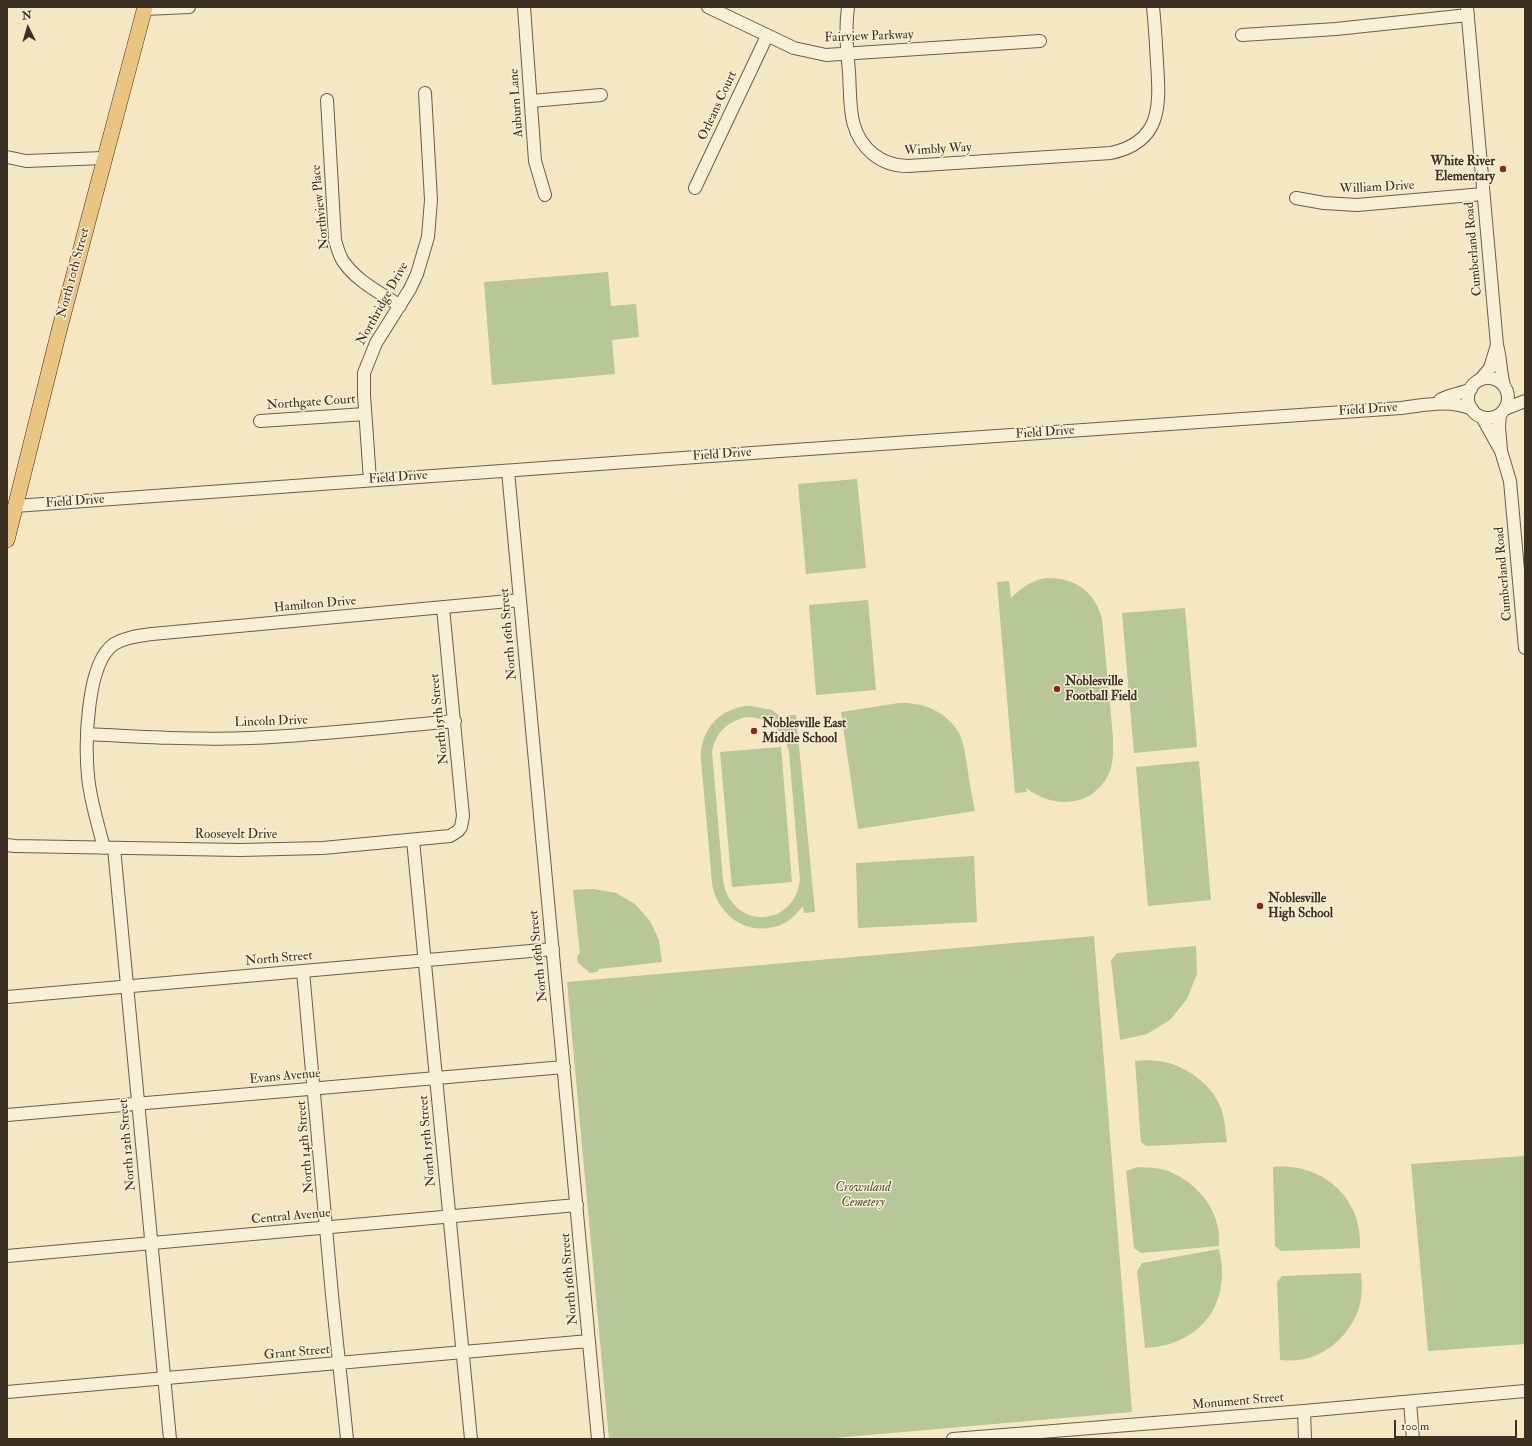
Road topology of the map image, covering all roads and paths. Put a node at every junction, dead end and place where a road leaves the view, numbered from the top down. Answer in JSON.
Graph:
{"nodes":[{"id":1,"x":189,"y":7,"type":"edge"},
{"id":2,"x":524,"y":7,"type":"edge"},
{"id":3,"x":708,"y":7,"type":"edge"},
{"id":4,"x":848,"y":7,"type":"edge"},
{"id":5,"x":1153,"y":7,"type":"edge"},
{"id":6,"x":145,"y":8,"type":"edge"},
{"id":7,"x":1467,"y":11,"type":"edge"},
{"id":8,"x":1242,"y":35,"type":"dead end"},
{"id":9,"x":767,"y":36,"type":"junction"},
{"id":10,"x":1040,"y":40,"type":"dead end"},
{"id":11,"x":848,"y":54,"type":"junction"},
{"id":12,"x":425,"y":93,"type":"dead end"},
{"id":13,"x":601,"y":95,"type":"dead end"},
{"id":14,"x":326,"y":100,"type":"dead end"},
{"id":15,"x":531,"y":101,"type":"junction"},
{"id":16,"x":7,"y":157,"type":"edge"},
{"id":17,"x":104,"y":158,"type":"junction"},
{"id":18,"x":695,"y":188,"type":"dead end"},
{"id":19,"x":1483,"y":194,"type":"junction"},
{"id":20,"x":545,"y":195,"type":"dead end"},
{"id":21,"x":1296,"y":198,"type":"dead end"},
{"id":22,"x":400,"y":306,"type":"junction"},
{"id":23,"x":1497,"y":346,"type":"junction"},
{"id":24,"x":1480,"y":380,"type":"junction"},
{"id":25,"x":1506,"y":388,"type":"junction"},
{"id":26,"x":1471,"y":389,"type":"junction"},
{"id":27,"x":1525,"y":395,"type":"edge"},
{"id":28,"x":1525,"y":401,"type":"edge"},
{"id":29,"x":1436,"y":403,"type":"junction"},
{"id":30,"x":1472,"y":409,"type":"junction"},
{"id":31,"x":1503,"y":412,"type":"junction"},
{"id":32,"x":365,"y":414,"type":"junction"},
{"id":33,"x":1482,"y":417,"type":"junction"},
{"id":34,"x":260,"y":421,"type":"dead end"},
{"id":35,"x":1501,"y":451,"type":"junction"},
{"id":36,"x":508,"y":471,"type":"junction"},
{"id":37,"x":370,"y":480,"type":"junction"},
{"id":38,"x":11,"y":507,"type":"edge"},
{"id":39,"x":7,"y":540,"type":"edge"},
{"id":40,"x":520,"y":600,"type":"junction"},
{"id":41,"x":443,"y":608,"type":"junction"},
{"id":42,"x":114,"y":644,"type":"joint"},
{"id":43,"x":1525,"y":648,"type":"edge"},
{"id":44,"x":455,"y":721,"type":"junction"},
{"id":45,"x":87,"y":734,"type":"junction"},
{"id":46,"x":461,"y":827,"type":"joint"},
{"id":47,"x":414,"y":840,"type":"junction"},
{"id":48,"x":7,"y":845,"type":"edge"},
{"id":49,"x":109,"y":848,"type":"junction"},
{"id":50,"x":552,"y":949,"type":"junction"},
{"id":51,"x":425,"y":960,"type":"junction"},
{"id":52,"x":303,"y":971,"type":"junction"},
{"id":53,"x":128,"y":987,"type":"junction"},
{"id":54,"x":7,"y":997,"type":"edge"},
{"id":55,"x":564,"y":1067,"type":"junction"},
{"id":56,"x":436,"y":1078,"type":"junction"},
{"id":57,"x":314,"y":1089,"type":"junction"},
{"id":58,"x":139,"y":1104,"type":"junction"},
{"id":59,"x":7,"y":1115,"type":"edge"},
{"id":60,"x":577,"y":1205,"type":"junction"},
{"id":61,"x":449,"y":1216,"type":"junction"},
{"id":62,"x":327,"y":1227,"type":"junction"},
{"id":63,"x":152,"y":1243,"type":"junction"},
{"id":64,"x":7,"y":1256,"type":"edge"},
{"id":65,"x":589,"y":1341,"type":"junction"},
{"id":66,"x":462,"y":1352,"type":"junction"},
{"id":67,"x":340,"y":1363,"type":"junction"},
{"id":68,"x":165,"y":1378,"type":"junction"},
{"id":69,"x":1525,"y":1391,"type":"edge"},
{"id":70,"x":7,"y":1392,"type":"edge"},
{"id":71,"x":1410,"y":1402,"type":"junction"},
{"id":72,"x":1304,"y":1411,"type":"junction"},
{"id":73,"x":1030,"y":1436,"type":"edge"},
{"id":74,"x":170,"y":1439,"type":"edge"},
{"id":75,"x":347,"y":1439,"type":"edge"},
{"id":76,"x":470,"y":1439,"type":"edge"},
{"id":77,"x":598,"y":1439,"type":"edge"},
{"id":78,"x":954,"y":1439,"type":"edge"},
{"id":79,"x":958,"y":1439,"type":"edge"},
{"id":80,"x":1306,"y":1439,"type":"edge"},
{"id":81,"x":1413,"y":1439,"type":"edge"}],
"edges":[{"from":1,"to":6,"type":"street"},
{"from":2,"to":15,"type":"street","name":"Auburn Lane"},
{"from":3,"to":9,"type":"street","name":"Fairview Parkway"},
{"from":4,"to":11,"type":"street","name":"Wimbly Way"},
{"from":5,"to":11,"type":"street","name":"Wimbly Way"},
{"from":6,"to":17,"type":"main road","name":"North 10th Street"},
{"from":7,"to":8,"type":"street"},
{"from":7,"to":19,"type":"street","name":"Cumberland Road"},
{"from":9,"to":11,"type":"street","name":"Fairview Parkway"},
{"from":9,"to":18,"type":"street","name":"Orleans Court"},
{"from":10,"to":11,"type":"street","name":"Fairview Parkway"},
{"from":12,"to":22,"type":"street","name":"Northridge Drive"},
{"from":13,"to":15,"type":"street"},
{"from":14,"to":22,"type":"street","name":"Northview Place"},
{"from":15,"to":20,"type":"street","name":"Auburn Lane"},
{"from":16,"to":17,"type":"street"},
{"from":17,"to":38,"type":"main road","name":"North 10th Street"},
{"from":19,"to":21,"type":"street","name":"William Drive"},
{"from":19,"to":23,"type":"street","name":"Cumberland Road"},
{"from":22,"to":32,"type":"street","name":"Northridge Drive"},
{"from":23,"to":24,"type":"street","name":"Cumberland Road"},
{"from":23,"to":25,"type":"street","name":"Cumberland Road"},
{"from":24,"to":25,"type":"street"},
{"from":24,"to":26,"type":"street"},
{"from":25,"to":27,"type":"street"},
{"from":25,"to":31,"type":"street"},
{"from":26,"to":29,"type":"street"},
{"from":26,"to":30,"type":"street"},
{"from":28,"to":31,"type":"street"},
{"from":29,"to":30,"type":"street"},
{"from":29,"to":36,"type":"street","name":"Field Drive"},
{"from":30,"to":33,"type":"street"},
{"from":31,"to":33,"type":"street"},
{"from":31,"to":35,"type":"street","name":"Cumberland Road"},
{"from":32,"to":34,"type":"street","name":"Northgate Court"},
{"from":32,"to":37,"type":"street","name":"Northridge Drive"},
{"from":33,"to":35,"type":"street","name":"Cumberland Road"},
{"from":35,"to":43,"type":"street","name":"Cumberland Road"},
{"from":36,"to":37,"type":"street","name":"Field Drive"},
{"from":36,"to":40,"type":"street","name":"North 16th Street"},
{"from":37,"to":38,"type":"street","name":"Field Drive"},
{"from":38,"to":39,"type":"main road","name":"North 10th Street"},
{"from":40,"to":41,"type":"street","name":"Hamilton Drive"},
{"from":40,"to":50,"type":"street","name":"North 16th Street"},
{"from":41,"to":42,"type":"street","name":"Hamilton Drive"},
{"from":41,"to":44,"type":"street","name":"North 15th Street"},
{"from":42,"to":45,"type":"street","name":"North 12th Street"},
{"from":44,"to":45,"type":"street","name":"Lincoln Drive"},
{"from":44,"to":46,"type":"street","name":"North 15th Street"},
{"from":45,"to":49,"type":"street","name":"North 12th Street"},
{"from":46,"to":47,"type":"street","name":"Roosevelt Drive"},
{"from":47,"to":49,"type":"street","name":"Roosevelt Drive"},
{"from":47,"to":51,"type":"street","name":"North 15th Street"},
{"from":48,"to":49,"type":"street","name":"Roosevelt Drive"},
{"from":49,"to":53,"type":"street","name":"North 12th Street"},
{"from":50,"to":51,"type":"street","name":"North Street"},
{"from":50,"to":55,"type":"street","name":"North 16th Street"},
{"from":51,"to":52,"type":"street","name":"North Street"},
{"from":51,"to":56,"type":"street","name":"North 15th Street"},
{"from":52,"to":53,"type":"street","name":"North Street"},
{"from":52,"to":57,"type":"street","name":"North 14th Street"},
{"from":53,"to":54,"type":"street","name":"North Street"},
{"from":53,"to":58,"type":"street","name":"North 12th Street"},
{"from":55,"to":56,"type":"street","name":"Evans Avenue"},
{"from":55,"to":60,"type":"street","name":"North 16th Street"},
{"from":56,"to":57,"type":"street","name":"Evans Avenue"},
{"from":56,"to":61,"type":"street","name":"North 15th Street"},
{"from":57,"to":58,"type":"street","name":"Evans Avenue"},
{"from":57,"to":62,"type":"street","name":"North 14th Street"},
{"from":58,"to":59,"type":"street","name":"Evans Avenue"},
{"from":58,"to":63,"type":"street","name":"North 12th Street"},
{"from":60,"to":61,"type":"street","name":"Central Avenue"},
{"from":60,"to":65,"type":"street","name":"North 16th Street"},
{"from":61,"to":62,"type":"street","name":"Central Avenue"},
{"from":61,"to":66,"type":"street","name":"North 15th Street"},
{"from":62,"to":63,"type":"street","name":"Central Avenue"},
{"from":62,"to":67,"type":"street","name":"North 14th Street"},
{"from":63,"to":64,"type":"street","name":"Central Avenue"},
{"from":63,"to":68,"type":"street","name":"North 12th Street"},
{"from":65,"to":66,"type":"street","name":"Grant Street"},
{"from":65,"to":77,"type":"street","name":"North 16th Street"},
{"from":66,"to":67,"type":"street","name":"Grant Street"},
{"from":66,"to":76,"type":"street","name":"North 15th Street"},
{"from":67,"to":68,"type":"street","name":"Grant Street"},
{"from":67,"to":75,"type":"street","name":"North 14th Street"},
{"from":68,"to":70,"type":"street","name":"Grant Street"},
{"from":68,"to":74,"type":"street","name":"North 12th Street"},
{"from":69,"to":71,"type":"street","name":"Monument Street"},
{"from":71,"to":72,"type":"street","name":"Monument Street"},
{"from":71,"to":81,"type":"street"},
{"from":72,"to":73,"type":"street","name":"Monument Street"},
{"from":72,"to":80,"type":"street"},
{"from":73,"to":79,"type":"street","name":"Monument Street"},
{"from":78,"to":79,"type":"street","name":"Monument Street"}]}
